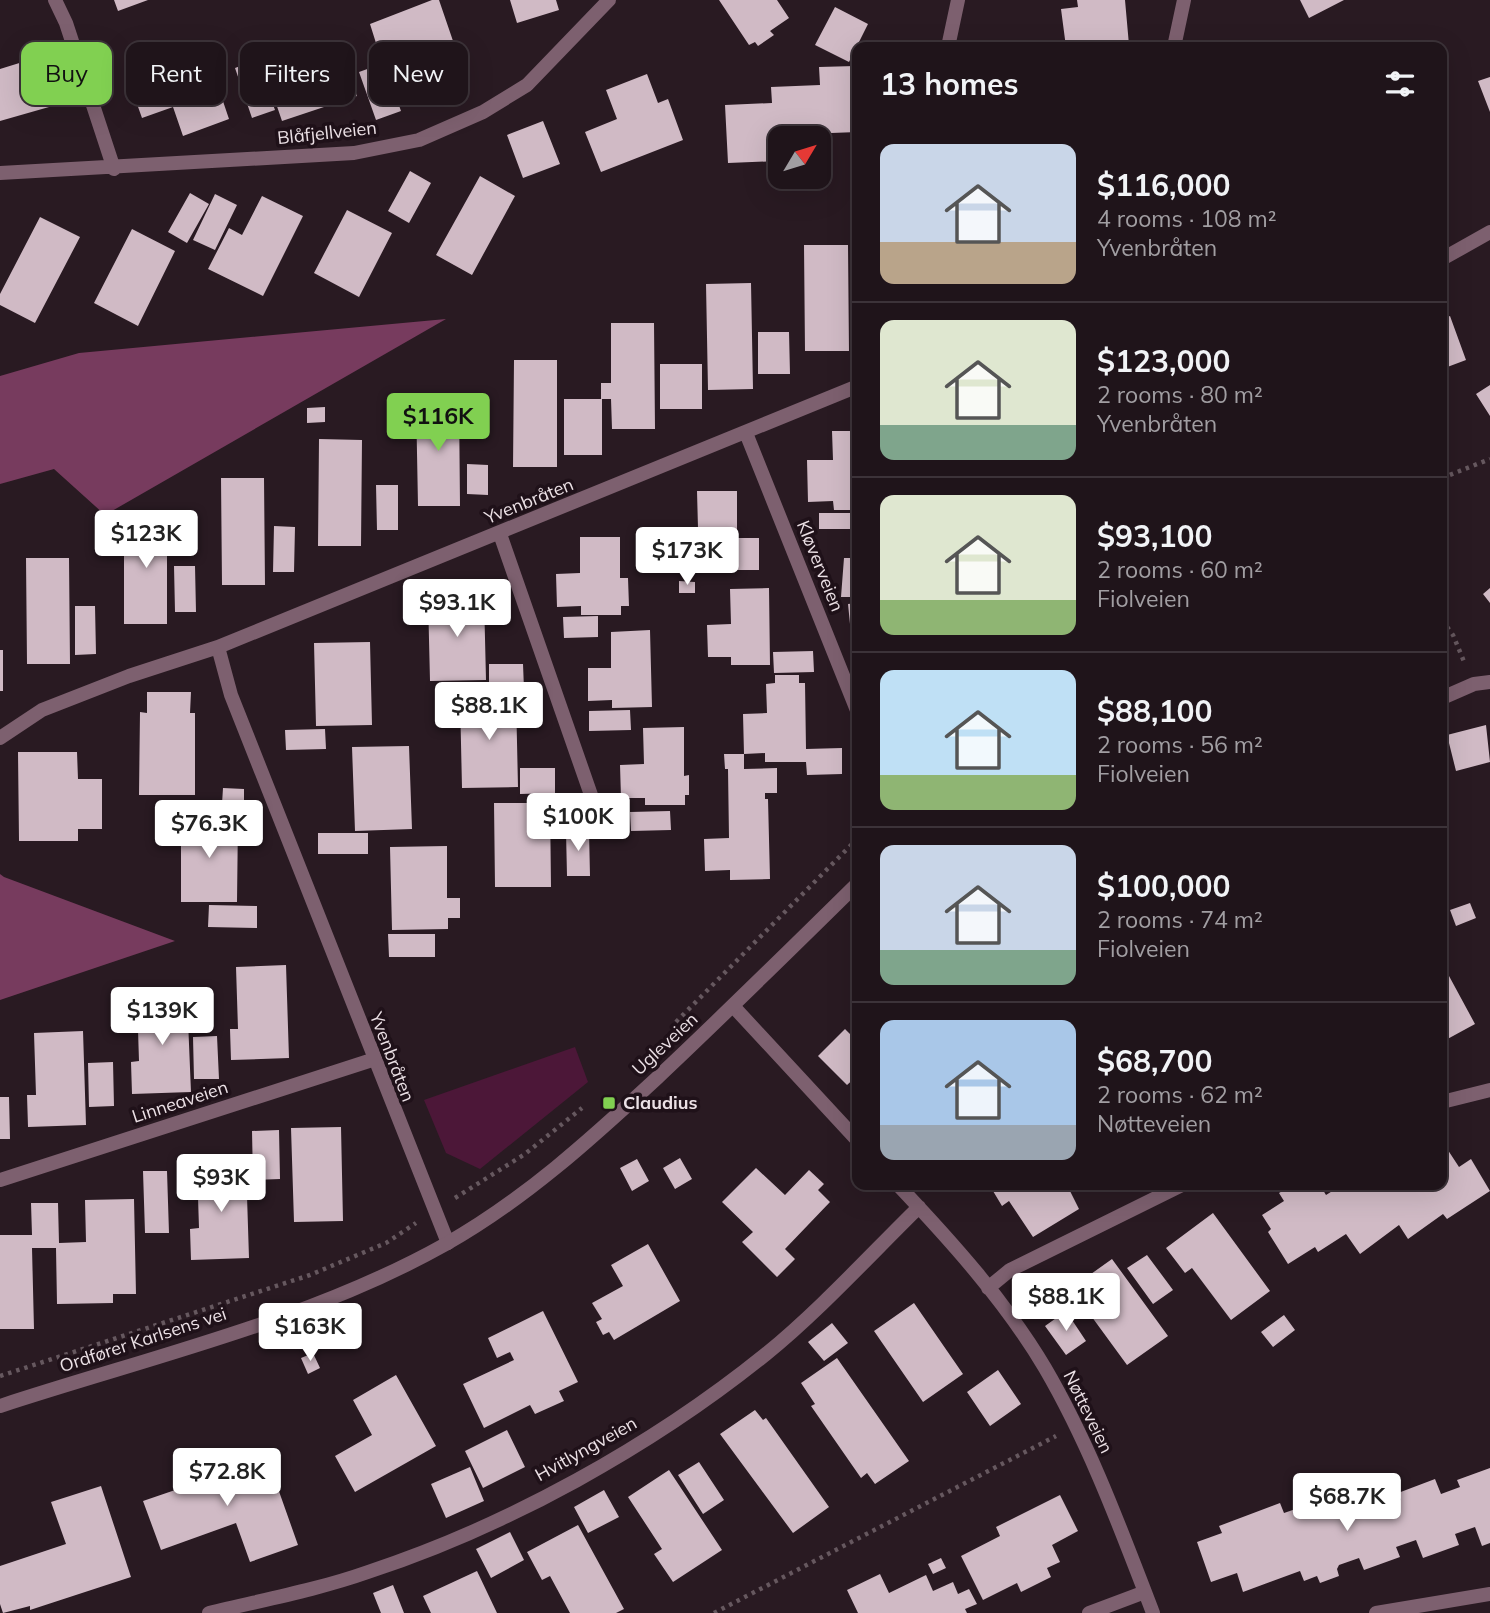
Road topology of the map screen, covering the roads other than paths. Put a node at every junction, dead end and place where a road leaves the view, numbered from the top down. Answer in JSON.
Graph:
{"nodes":[{"id":1,"x":55,"y":0,"type":"edge"},
{"id":2,"x":609,"y":0,"type":"edge"},
{"id":3,"x":958,"y":0,"type":"edge"},
{"id":4,"x":1184,"y":0,"type":"edge"},
{"id":5,"x":949,"y":42,"type":"edge"},
{"id":6,"x":1175,"y":42,"type":"edge"},
{"id":7,"x":114,"y":169,"type":"junction"},
{"id":8,"x":0,"y":173,"type":"edge"},
{"id":9,"x":1490,"y":232,"type":"edge"},
{"id":10,"x":1447,"y":257,"type":"edge"},
{"id":11,"x":852,"y":388,"type":"edge"},
{"id":12,"x":746,"y":433,"type":"junction"},
{"id":13,"x":500,"y":534,"type":"junction"},
{"id":14,"x":218,"y":647,"type":"junction"},
{"id":15,"x":1490,"y":682,"type":"edge"},
{"id":16,"x":1447,"y":696,"type":"edge"},
{"id":17,"x":852,"y":698,"type":"edge"},
{"id":18,"x":0,"y":738,"type":"edge"},
{"id":19,"x":597,"y":815,"type":"dead end"},
{"id":20,"x":852,"y":889,"type":"edge"},
{"id":21,"x":733,"y":1006,"type":"junction"},
{"id":22,"x":372,"y":1060,"type":"junction"},
{"id":23,"x":1490,"y":1090,"type":"edge"},
{"id":24,"x":1447,"y":1101,"type":"edge"},
{"id":25,"x":852,"y":1134,"type":"edge"},
{"id":26,"x":0,"y":1180,"type":"edge"},
{"id":27,"x":903,"y":1190,"type":"edge"},
{"id":28,"x":1172,"y":1190,"type":"edge"},
{"id":29,"x":919,"y":1208,"type":"junction"},
{"id":30,"x":448,"y":1243,"type":"junction"},
{"id":31,"x":414,"y":1261,"type":"joint"},
{"id":32,"x":988,"y":1288,"type":"junction"},
{"id":33,"x":0,"y":1406,"type":"edge"},
{"id":34,"x":1145,"y":1592,"type":"junction"},
{"id":35,"x":1490,"y":1594,"type":"edge"},
{"id":36,"x":209,"y":1613,"type":"edge"},
{"id":37,"x":1089,"y":1613,"type":"edge"},
{"id":38,"x":1153,"y":1613,"type":"edge"},
{"id":39,"x":1376,"y":1613,"type":"edge"}],
"edges":[{"from":1,"to":7,"type":"street"},
{"from":2,"to":7,"type":"street","name":"Blåfjellveien"},
{"from":3,"to":5,"type":"street"},
{"from":4,"to":6,"type":"street"},
{"from":7,"to":8,"type":"street","name":"Blåfjellveien"},
{"from":9,"to":10,"type":"street"},
{"from":11,"to":12,"type":"street","name":"Yvenbråten"},
{"from":12,"to":13,"type":"street","name":"Yvenbråten"},
{"from":12,"to":17,"type":"street","name":"Kløverveien"},
{"from":13,"to":14,"type":"street","name":"Yvenbråten"},
{"from":13,"to":19,"type":"street"},
{"from":14,"to":18,"type":"street","name":"Yvenbråten"},
{"from":14,"to":22,"type":"street","name":"Yvenbråten"},
{"from":15,"to":16,"type":"street"},
{"from":20,"to":21,"type":"street","name":"Ugleveien"},
{"from":21,"to":25,"type":"street"},
{"from":21,"to":30,"type":"street","name":"Ugleveien"},
{"from":22,"to":26,"type":"street","name":"Linneaveien"},
{"from":22,"to":30,"type":"street","name":"Yvenbråten"},
{"from":23,"to":24,"type":"street"},
{"from":27,"to":29,"type":"street","name":"Nøtteveien"},
{"from":28,"to":32,"type":"street"},
{"from":29,"to":32,"type":"street","name":"Nøtteveien"},
{"from":29,"to":36,"type":"street","name":"Hvitlyngveien"},
{"from":30,"to":31,"type":"street","name":"Ugleveien"},
{"from":31,"to":33,"type":"street","name":"Ordfører Karlsens vei"},
{"from":32,"to":34,"type":"street","name":"Nøtteveien"},
{"from":34,"to":37,"type":"street"},
{"from":34,"to":38,"type":"street","name":"Nøtteveien"},
{"from":35,"to":39,"type":"street"}]}
